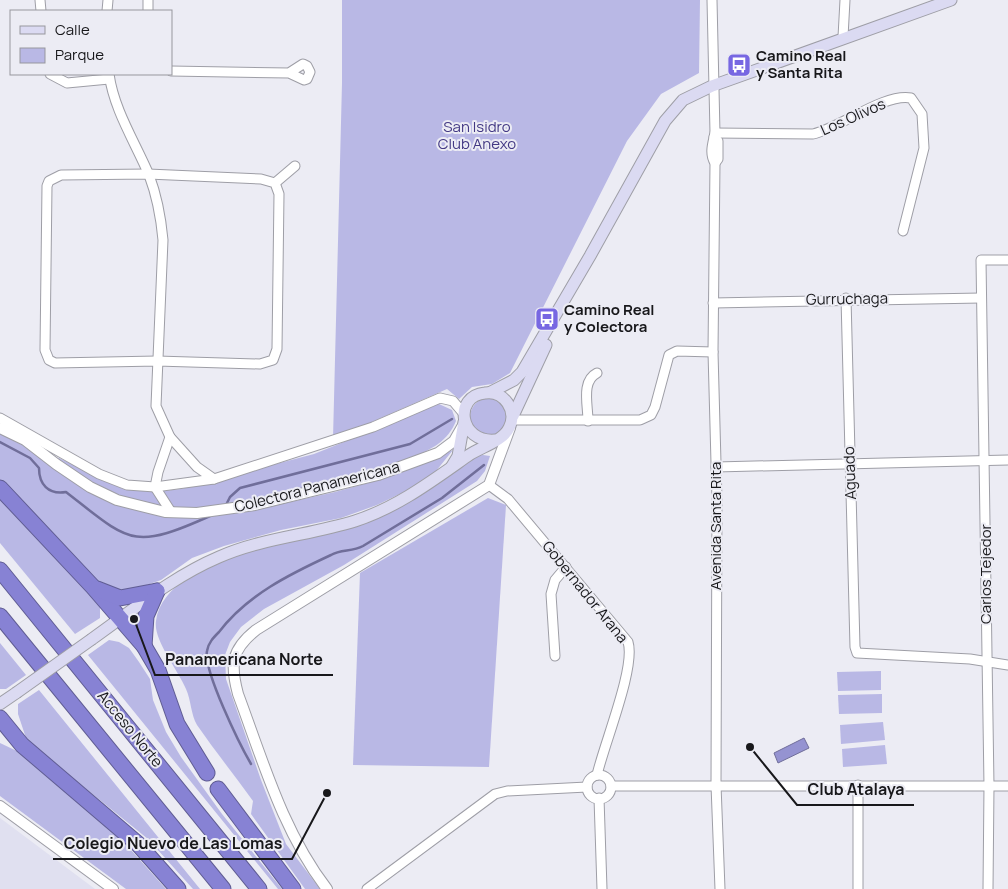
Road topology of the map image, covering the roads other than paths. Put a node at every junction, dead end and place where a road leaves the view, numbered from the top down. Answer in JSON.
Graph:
{"nodes":[{"id":1,"x":712,"y":0,"type":"edge"},
{"id":2,"x":845,"y":0,"type":"edge"},
{"id":3,"x":951,"y":0,"type":"edge"},
{"id":4,"x":843,"y":37,"type":"junction"},
{"id":5,"x":172,"y":71,"type":"edge"},
{"id":6,"x":289,"y":73,"type":"dead end"},
{"id":7,"x":52,"y":75,"type":"edge"},
{"id":8,"x":109,"y":76,"type":"edge"},
{"id":9,"x":712,"y":86,"type":"junction"},
{"id":10,"x":714,"y":135,"type":"junction"},
{"id":11,"x":295,"y":166,"type":"dead end"},
{"id":12,"x":148,"y":174,"type":"junction"},
{"id":13,"x":275,"y":183,"type":"junction"},
{"id":14,"x":903,"y":231,"type":"dead end"},
{"id":15,"x":590,"y":256,"type":"junction"},
{"id":16,"x":1008,"y":260,"type":"edge"},
{"id":17,"x":846,"y":298,"type":"junction"},
{"id":18,"x":981,"y":298,"type":"junction"},
{"id":19,"x":713,"y":302,"type":"junction"},
{"id":20,"x":713,"y":352,"type":"junction"},
{"id":21,"x":158,"y":361,"type":"junction"},
{"id":22,"x":597,"y":372,"type":"dead end"},
{"id":23,"x":491,"y":392,"type":"junction"},
{"id":24,"x":0,"y":418,"type":"edge"},
{"id":25,"x":512,"y":420,"type":"junction"},
{"id":26,"x":588,"y":420,"type":"junction"},
{"id":27,"x":464,"y":421,"type":"junction"},
{"id":28,"x":0,"y":428,"type":"edge"},
{"id":29,"x":170,"y":437,"type":"junction"},
{"id":30,"x":495,"y":440,"type":"junction"},
{"id":31,"x":1008,"y":460,"type":"edge"},
{"id":32,"x":985,"y":461,"type":"junction"},
{"id":33,"x":849,"y":464,"type":"junction"},
{"id":34,"x":716,"y":467,"type":"junction"},
{"id":35,"x":451,"y":468,"type":"junction"},
{"id":36,"x":214,"y":479,"type":"junction"},
{"id":37,"x":489,"y":485,"type":"junction"},
{"id":38,"x":155,"y":487,"type":"junction"},
{"id":39,"x":0,"y":488,"type":"edge"},
{"id":40,"x":171,"y":512,"type":"junction"},
{"id":41,"x":566,"y":567,"type":"junction"},
{"id":42,"x":0,"y":570,"type":"edge"},
{"id":43,"x":93,"y":587,"type":"junction"},
{"id":44,"x":157,"y":592,"type":"junction"},
{"id":45,"x":0,"y":616,"type":"edge"},
{"id":46,"x":120,"y":619,"type":"junction"},
{"id":47,"x":144,"y":646,"type":"junction"},
{"id":48,"x":555,"y":656,"type":"dead end"},
{"id":49,"x":986,"y":662,"type":"junction"},
{"id":50,"x":1008,"y":665,"type":"edge"},
{"id":51,"x":0,"y":704,"type":"edge"},
{"id":52,"x":0,"y":718,"type":"edge"},
{"id":53,"x":0,"y":733,"type":"edge"},
{"id":54,"x":22,"y":745,"type":"junction"},
{"id":55,"x":207,"y":773,"type":"dead end"},
{"id":56,"x":597,"y":775,"type":"junction"},
{"id":57,"x":716,"y":785,"type":"junction"},
{"id":58,"x":858,"y":785,"type":"junction"},
{"id":59,"x":610,"y":786,"type":"junction"},
{"id":60,"x":989,"y":786,"type":"junction"},
{"id":61,"x":1008,"y":786,"type":"edge"},
{"id":62,"x":587,"y":787,"type":"junction"},
{"id":63,"x":218,"y":789,"type":"dead end"},
{"id":64,"x":599,"y":798,"type":"junction"},
{"id":65,"x":0,"y":806,"type":"edge"},
{"id":66,"x":113,"y":889,"type":"edge"},
{"id":67,"x":178,"y":889,"type":"edge"},
{"id":68,"x":223,"y":889,"type":"edge"},
{"id":69,"x":259,"y":889,"type":"edge"},
{"id":70,"x":292,"y":889,"type":"edge"},
{"id":71,"x":327,"y":889,"type":"edge"},
{"id":72,"x":367,"y":889,"type":"edge"},
{"id":73,"x":602,"y":889,"type":"edge"},
{"id":74,"x":720,"y":889,"type":"edge"},
{"id":75,"x":858,"y":889,"type":"edge"},
{"id":76,"x":988,"y":889,"type":"edge"}],
"edges":[{"from":1,"to":9,"type":"street","name":"Avenida Santa Rita"},
{"from":2,"to":4,"type":"street"},
{"from":3,"to":4,"type":"main road"},
{"from":4,"to":9,"type":"main road"},
{"from":5,"to":6,"type":"street"},
{"from":7,"to":8,"type":"street"},
{"from":8,"to":12,"type":"street"},
{"from":9,"to":10,"type":"street","name":"Avenida Santa Rita"},
{"from":9,"to":15,"type":"main road"},
{"from":10,"to":14,"type":"street","name":"Los Olivos"},
{"from":10,"to":19,"type":"street","name":"Avenida Santa Rita"},
{"from":11,"to":13,"type":"street"},
{"from":12,"to":13,"type":"street"},
{"from":12,"to":21,"type":"street"},
{"from":12,"to":21,"type":"street"},
{"from":13,"to":21,"type":"street"},
{"from":15,"to":23,"type":"main road"},
{"from":15,"to":25,"type":"main road"},
{"from":16,"to":18,"type":"street","name":"Carlos Tejedor"},
{"from":17,"to":18,"type":"street","name":"Gurruchaga"},
{"from":17,"to":19,"type":"street","name":"Gurruchaga"},
{"from":17,"to":33,"type":"street","name":"Aguado"},
{"from":18,"to":32,"type":"street","name":"Carlos Tejedor"},
{"from":19,"to":20,"type":"street","name":"Avenida Santa Rita"},
{"from":20,"to":26,"type":"street"},
{"from":20,"to":34,"type":"street","name":"Avenida Santa Rita"},
{"from":21,"to":29,"type":"street"},
{"from":22,"to":26,"type":"street"},
{"from":23,"to":25,"type":"main road"},
{"from":23,"to":27,"type":"main road"},
{"from":24,"to":38,"type":"street"},
{"from":25,"to":26,"type":"street"},
{"from":25,"to":30,"type":"main road"},
{"from":25,"to":37,"type":"street"},
{"from":27,"to":30,"type":"main road"},
{"from":27,"to":35,"type":"main road"},
{"from":27,"to":36,"type":"street"},
{"from":27,"to":40,"type":"street","name":"Colectora Panamericana"},
{"from":28,"to":40,"type":"street","name":"Colectora Panamericana"},
{"from":29,"to":36,"type":"street"},
{"from":29,"to":38,"type":"street"},
{"from":30,"to":35,"type":"main road"},
{"from":31,"to":32,"type":"street"},
{"from":32,"to":33,"type":"street"},
{"from":32,"to":49,"type":"street","name":"Carlos Tejedor"},
{"from":33,"to":34,"type":"street"},
{"from":33,"to":49,"type":"street","name":"Aguado"},
{"from":34,"to":57,"type":"street","name":"Avenida Santa Rita"},
{"from":35,"to":44,"type":"main road"},
{"from":36,"to":38,"type":"street"},
{"from":37,"to":41,"type":"street","name":"Gobernador Arana"},
{"from":37,"to":71,"type":"street"},
{"from":38,"to":40,"type":"street"},
{"from":39,"to":43,"type":"highway"},
{"from":41,"to":48,"type":"street"},
{"from":41,"to":56,"type":"street","name":"Gobernador Arana"},
{"from":42,"to":69,"type":"highway","name":"Acceso Norte"},
{"from":43,"to":44,"type":"highway"},
{"from":43,"to":46,"type":"highway"},
{"from":44,"to":46,"type":"main road"},
{"from":44,"to":47,"type":"highway"},
{"from":45,"to":68,"type":"highway","name":"Acceso Norte"},
{"from":46,"to":47,"type":"highway"},
{"from":46,"to":51,"type":"main road","bridge":true},
{"from":47,"to":55,"type":"highway"},
{"from":49,"to":50,"type":"street"},
{"from":49,"to":60,"type":"street","name":"Carlos Tejedor"},
{"from":52,"to":54,"type":"highway"},
{"from":53,"to":54,"type":"highway"},
{"from":54,"to":67,"type":"highway"},
{"from":56,"to":59,"type":"street"},
{"from":56,"to":62,"type":"street"},
{"from":57,"to":58,"type":"street"},
{"from":57,"to":59,"type":"street"},
{"from":57,"to":74,"type":"street","name":"Avenida Santa Rita"},
{"from":58,"to":60,"type":"street"},
{"from":58,"to":75,"type":"street"},
{"from":59,"to":64,"type":"street"},
{"from":60,"to":61,"type":"street"},
{"from":60,"to":76,"type":"street","name":"Carlos Tejedor"},
{"from":62,"to":64,"type":"street"},
{"from":62,"to":72,"type":"street"},
{"from":63,"to":70,"type":"highway"},
{"from":64,"to":73,"type":"street"},
{"from":65,"to":66,"type":"street"}]}
